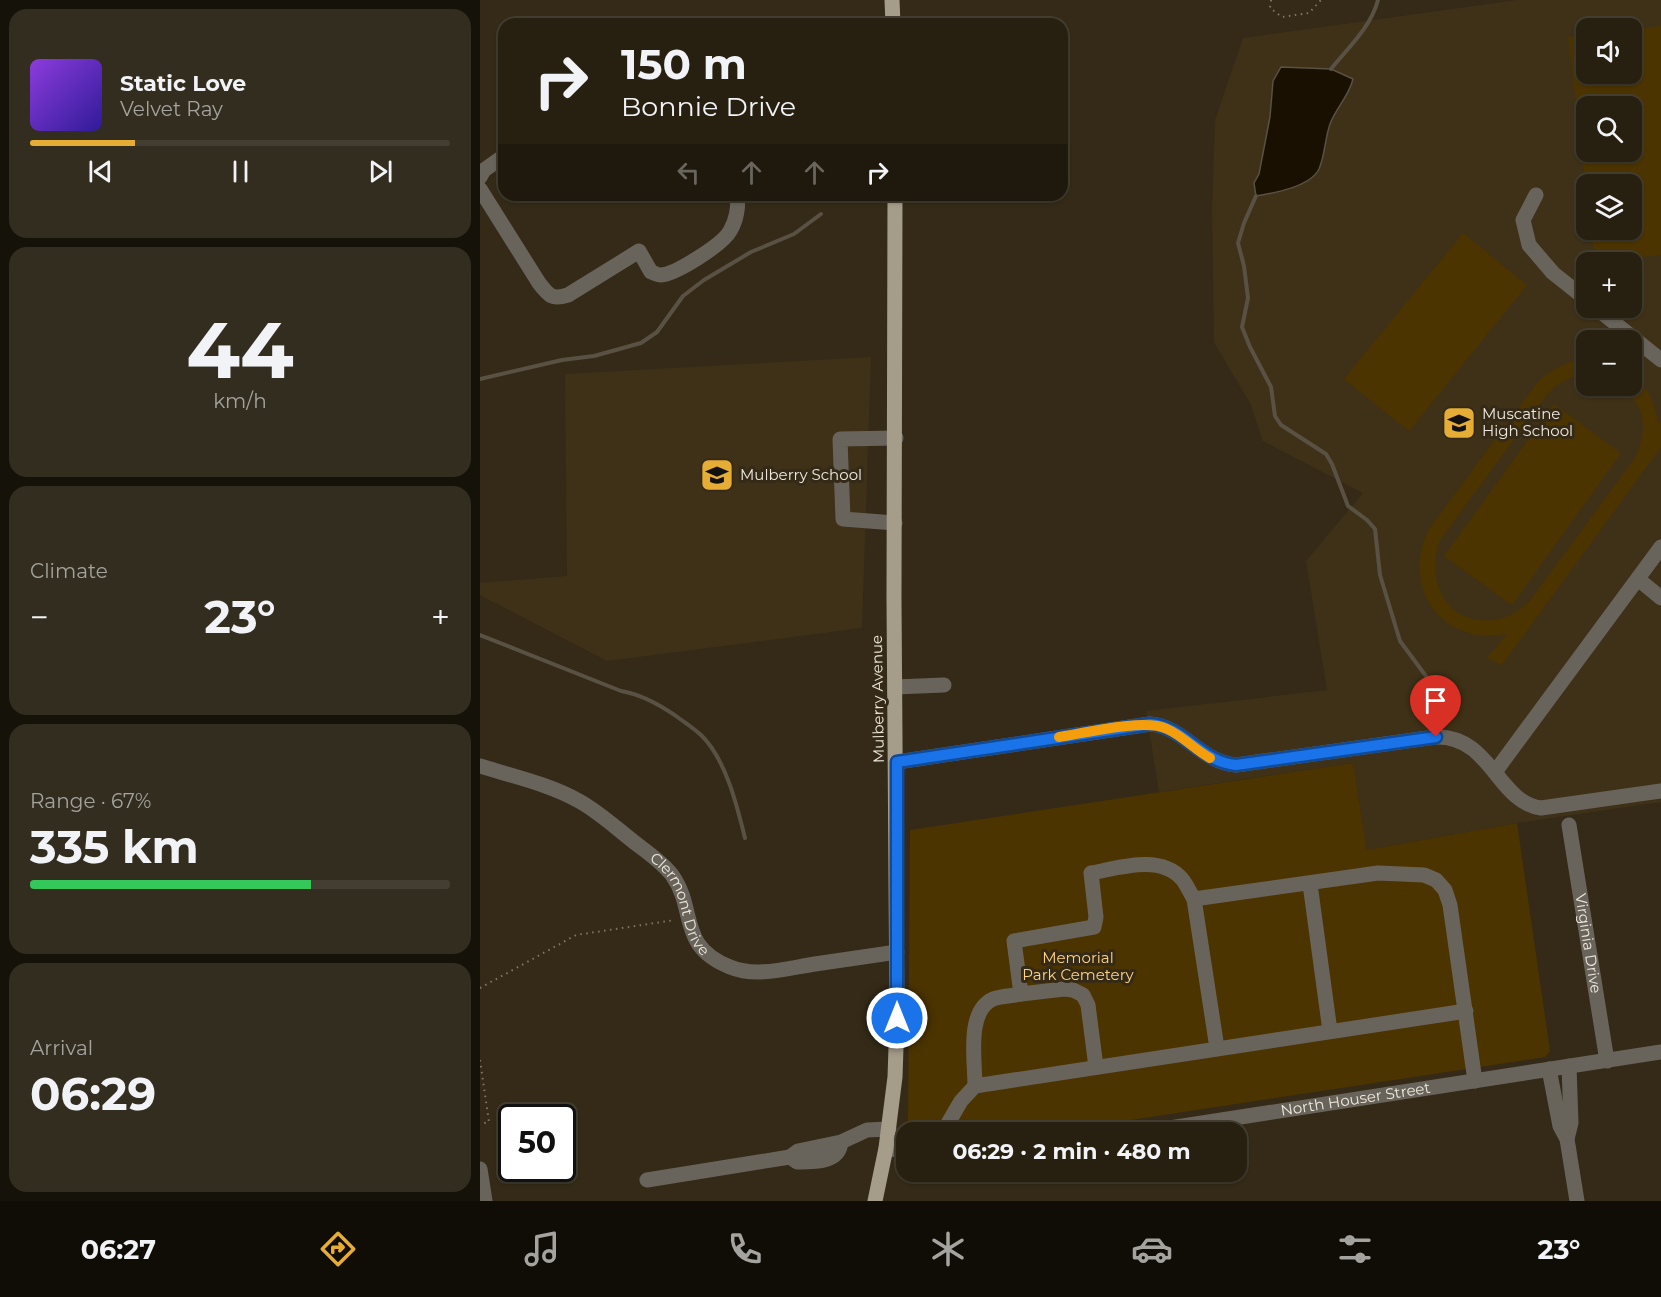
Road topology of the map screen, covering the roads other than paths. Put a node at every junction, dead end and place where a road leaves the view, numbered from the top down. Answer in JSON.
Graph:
{"nodes":[{"id":1,"x":892,"y":0,"type":"edge"},
{"id":2,"x":893,"y":18,"type":"edge"},
{"id":3,"x":498,"y":160,"type":"edge"},
{"id":4,"x":480,"y":177,"type":"edge"},
{"id":5,"x":480,"y":189,"type":"edge"},
{"id":6,"x":1536,"y":195,"type":"dead end"},
{"id":7,"x":737,"y":201,"type":"edge"},
{"id":8,"x":895,"y":201,"type":"edge"},
{"id":9,"x":1576,"y":291,"type":"edge"},
{"id":10,"x":1608,"y":318,"type":"edge"},
{"id":11,"x":1661,"y":360,"type":"edge"},
{"id":12,"x":896,"y":438,"type":"junction"},
{"id":13,"x":895,"y":524,"type":"junction"},
{"id":14,"x":1661,"y":547,"type":"edge"},
{"id":15,"x":1656,"y":566,"type":"edge"},
{"id":16,"x":1638,"y":579,"type":"junction"},
{"id":17,"x":1661,"y":598,"type":"edge"},
{"id":18,"x":944,"y":685,"type":"dead end"},
{"id":19,"x":896,"y":687,"type":"junction"},
{"id":20,"x":897,"y":762,"type":"junction"},
{"id":21,"x":480,"y":766,"type":"edge"},
{"id":22,"x":1495,"y":772,"type":"junction"},
{"id":23,"x":1661,"y":791,"type":"edge"},
{"id":24,"x":1569,"y":825,"type":"dead end"},
{"id":25,"x":1310,"y":884,"type":"junction"},
{"id":26,"x":1194,"y":899,"type":"junction"},
{"id":27,"x":897,"y":952,"type":"junction"},
{"id":28,"x":1021,"y":994,"type":"junction"},
{"id":29,"x":1466,"y":1011,"type":"junction"},
{"id":30,"x":1330,"y":1031,"type":"junction"},
{"id":31,"x":1217,"y":1048,"type":"junction"},
{"id":32,"x":1661,"y":1052,"type":"edge"},
{"id":33,"x":1607,"y":1061,"type":"junction"},
{"id":34,"x":1569,"y":1066,"type":"junction"},
{"id":35,"x":1096,"y":1067,"type":"junction"},
{"id":36,"x":1549,"y":1069,"type":"junction"},
{"id":37,"x":1475,"y":1081,"type":"junction"},
{"id":38,"x":975,"y":1086,"type":"junction"},
{"id":39,"x":949,"y":1122,"type":"edge"},
{"id":40,"x":1209,"y":1122,"type":"edge"},
{"id":41,"x":889,"y":1129,"type":"junction"},
{"id":42,"x":1568,"y":1139,"type":"junction"},
{"id":43,"x":885,"y":1148,"type":"junction"},
{"id":44,"x":896,"y":1150,"type":"edge"},
{"id":45,"x":480,"y":1169,"type":"edge"},
{"id":46,"x":648,"y":1180,"type":"dead end"},
{"id":47,"x":485,"y":1201,"type":"edge"},
{"id":48,"x":875,"y":1201,"type":"edge"},
{"id":49,"x":1577,"y":1201,"type":"edge"}],
"edges":[{"from":1,"to":2,"type":"main road"},
{"from":3,"to":4,"type":"street"},
{"from":5,"to":7,"type":"street"},
{"from":6,"to":9,"type":"street"},
{"from":8,"to":12,"type":"main road","name":"Mulberry Avenue"},
{"from":10,"to":11,"type":"street"},
{"from":12,"to":13,"type":"main road","name":"Mulberry Avenue"},
{"from":12,"to":13,"type":"street"},
{"from":13,"to":19,"type":"main road","name":"Mulberry Avenue"},
{"from":14,"to":15,"type":"street"},
{"from":15,"to":16,"type":"street"},
{"from":16,"to":17,"type":"street"},
{"from":16,"to":22,"type":"street"},
{"from":18,"to":19,"type":"street"},
{"from":19,"to":20,"type":"main road","name":"Mulberry Avenue"},
{"from":20,"to":22,"type":"street"},
{"from":20,"to":27,"type":"main road","name":"Mulberry Avenue"},
{"from":21,"to":27,"type":"street","name":"Clermont Drive"},
{"from":22,"to":23,"type":"street"},
{"from":24,"to":33,"type":"street","name":"Virginia Drive"},
{"from":25,"to":26,"type":"street"},
{"from":25,"to":29,"type":"street"},
{"from":25,"to":30,"type":"street"},
{"from":26,"to":28,"type":"street"},
{"from":26,"to":31,"type":"street"},
{"from":27,"to":41,"type":"main road","name":"Mulberry Avenue"},
{"from":28,"to":35,"type":"street"},
{"from":28,"to":38,"type":"street"},
{"from":29,"to":30,"type":"street"},
{"from":29,"to":37,"type":"street"},
{"from":30,"to":31,"type":"street"},
{"from":31,"to":35,"type":"street"},
{"from":32,"to":33,"type":"street","name":"North Houser Street"},
{"from":33,"to":34,"type":"street","name":"North Houser Street"},
{"from":34,"to":36,"type":"street","name":"North Houser Street"},
{"from":34,"to":42,"type":"street"},
{"from":35,"to":38,"type":"street"},
{"from":36,"to":37,"type":"street","name":"North Houser Street"},
{"from":36,"to":42,"type":"street"},
{"from":37,"to":40,"type":"street","name":"North Houser Street"},
{"from":38,"to":39,"type":"street"},
{"from":41,"to":43,"type":"main road","name":"Mulberry Avenue"},
{"from":41,"to":46,"type":"street"},
{"from":42,"to":49,"type":"street"},
{"from":43,"to":44,"type":"street"},
{"from":43,"to":48,"type":"main road","name":"Mulberry Avenue"},
{"from":45,"to":47,"type":"street"}]}
